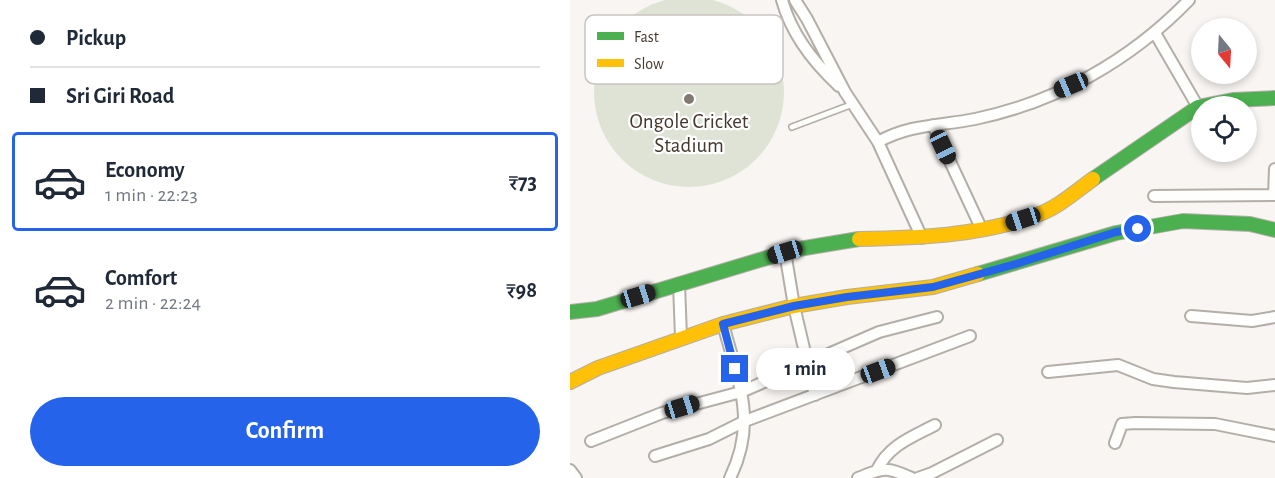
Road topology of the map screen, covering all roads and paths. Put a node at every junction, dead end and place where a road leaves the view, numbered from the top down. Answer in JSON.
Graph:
{"nodes":[{"id":1,"x":782,"y":0,"type":"edge"},
{"id":2,"x":1189,"y":0,"type":"edge"},
{"id":3,"x":798,"y":1,"type":"edge"},
{"id":4,"x":1155,"y":33,"type":"junction"},
{"id":5,"x":845,"y":92,"type":"junction"},
{"id":6,"x":1192,"y":96,"type":"edge"},
{"id":7,"x":1275,"y":98,"type":"edge"},
{"id":8,"x":1257,"y":99,"type":"edge"},
{"id":9,"x":853,"y":104,"type":"junction"},
{"id":10,"x":1191,"y":111,"type":"edge"},
{"id":11,"x":933,"y":125,"type":"junction"},
{"id":12,"x":792,"y":127,"type":"dead end"},
{"id":13,"x":878,"y":142,"type":"junction"},
{"id":14,"x":1275,"y":169,"type":"edge"},
{"id":15,"x":1274,"y":195,"type":"edge"},
{"id":16,"x":1154,"y":196,"type":"dead end"},
{"id":17,"x":982,"y":230,"type":"junction"},
{"id":18,"x":1275,"y":230,"type":"edge"},
{"id":19,"x":922,"y":238,"type":"junction"},
{"id":20,"x":785,"y":252,"type":"junction"},
{"id":21,"x":679,"y":284,"type":"junction"},
{"id":22,"x":794,"y":306,"type":"junction"},
{"id":23,"x":570,"y":312,"type":"edge"},
{"id":24,"x":1191,"y":316,"type":"dead end"},
{"id":25,"x":938,"y":317,"type":"dead end"},
{"id":26,"x":1275,"y":317,"type":"edge"},
{"id":27,"x":723,"y":324,"type":"junction"},
{"id":28,"x":970,"y":336,"type":"dead end"},
{"id":29,"x":681,"y":337,"type":"junction"},
{"id":30,"x":806,"y":363,"type":"junction"},
{"id":31,"x":1048,"y":372,"type":"dead end"},
{"id":32,"x":570,"y":382,"type":"edge"},
{"id":33,"x":1275,"y":385,"type":"edge"},
{"id":34,"x":741,"y":392,"type":"junction"},
{"id":35,"x":815,"y":395,"type":"junction"},
{"id":36,"x":745,"y":421,"type":"junction"},
{"id":37,"x":935,"y":425,"type":"dead end"},
{"id":38,"x":1275,"y":436,"type":"edge"},
{"id":39,"x":997,"y":440,"type":"dead end"},
{"id":40,"x":591,"y":441,"type":"dead end"},
{"id":41,"x":1115,"y":443,"type":"dead end"},
{"id":42,"x":655,"y":456,"type":"dead end"},
{"id":43,"x":570,"y":470,"type":"edge"},
{"id":44,"x":877,"y":470,"type":"junction"},
{"id":45,"x":576,"y":478,"type":"edge"},
{"id":46,"x":730,"y":478,"type":"edge"},
{"id":47,"x":858,"y":478,"type":"edge"},
{"id":48,"x":912,"y":478,"type":"edge"},
{"id":49,"x":918,"y":478,"type":"edge"}],
"edges":[{"from":1,"to":5,"type":"street"},
{"from":2,"to":4,"type":"street"},
{"from":3,"to":5,"type":"street"},
{"from":4,"to":6,"type":"street"},
{"from":4,"to":11,"type":"street"},
{"from":5,"to":9,"type":"street"},
{"from":7,"to":8,"type":"street"},
{"from":9,"to":12,"type":"lane"},
{"from":9,"to":13,"type":"street"},
{"from":10,"to":17,"type":"street"},
{"from":11,"to":13,"type":"street"},
{"from":11,"to":17,"type":"street"},
{"from":13,"to":19,"type":"street"},
{"from":14,"to":15,"type":"street"},
{"from":15,"to":16,"type":"street"},
{"from":17,"to":19,"type":"street"},
{"from":18,"to":22,"type":"street"},
{"from":19,"to":20,"type":"street"},
{"from":20,"to":21,"type":"street"},
{"from":20,"to":22,"type":"street"},
{"from":21,"to":23,"type":"street"},
{"from":21,"to":29,"type":"street"},
{"from":22,"to":27,"type":"street"},
{"from":22,"to":30,"type":"street"},
{"from":24,"to":26,"type":"street"},
{"from":25,"to":30,"type":"street"},
{"from":27,"to":29,"type":"street"},
{"from":27,"to":34,"type":"street"},
{"from":28,"to":35,"type":"street"},
{"from":29,"to":32,"type":"street"},
{"from":30,"to":34,"type":"street"},
{"from":30,"to":35,"type":"street"},
{"from":31,"to":33,"type":"street"},
{"from":34,"to":36,"type":"street"},
{"from":34,"to":40,"type":"street"},
{"from":35,"to":36,"type":"street"},
{"from":36,"to":42,"type":"street"},
{"from":36,"to":46,"type":"street"},
{"from":37,"to":44,"type":"street"},
{"from":38,"to":41,"type":"street"},
{"from":39,"to":49,"type":"street"},
{"from":43,"to":45,"type":"street"},
{"from":44,"to":47,"type":"street"},
{"from":44,"to":48,"type":"street"}]}
